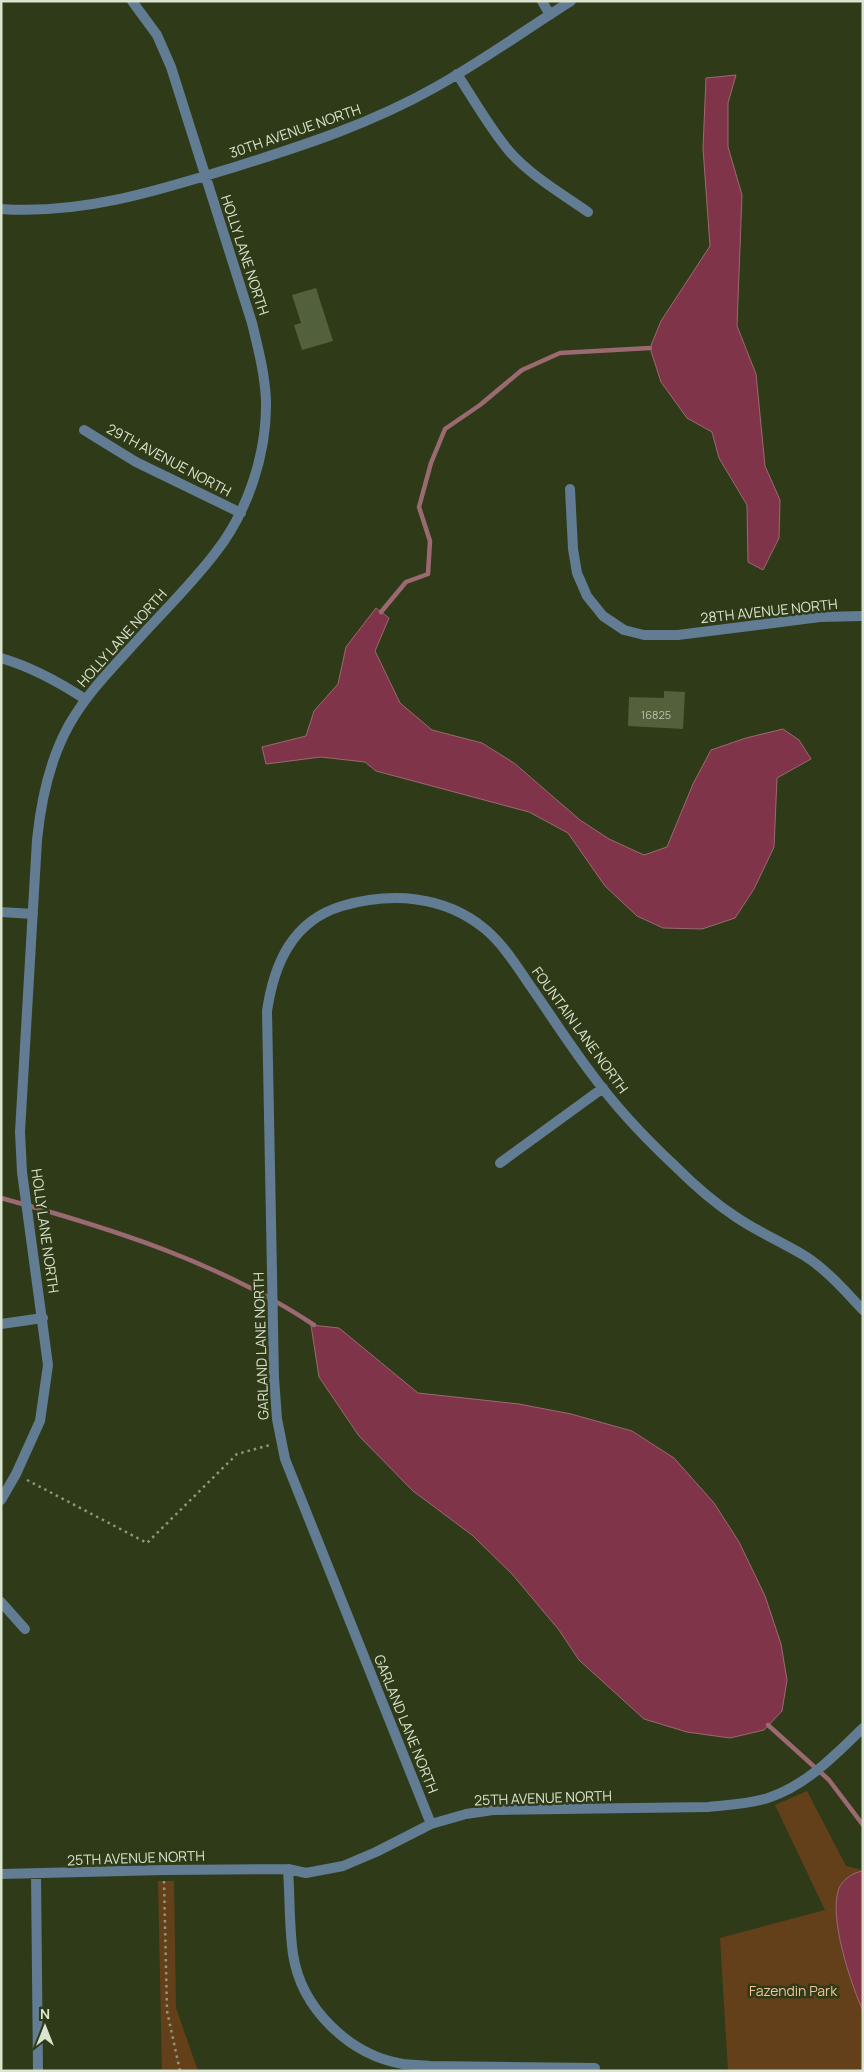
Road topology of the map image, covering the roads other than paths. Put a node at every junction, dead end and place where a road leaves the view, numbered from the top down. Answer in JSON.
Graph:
{"nodes":[{"id":1,"x":132,"y":1,"type":"edge"},
{"id":2,"x":542,"y":1,"type":"edge"},
{"id":3,"x":572,"y":1,"type":"edge"},
{"id":4,"x":550,"y":15,"type":"junction"},
{"id":5,"x":457,"y":74,"type":"junction"},
{"id":6,"x":205,"y":176,"type":"junction"},
{"id":7,"x":1,"y":209,"type":"edge"},
{"id":8,"x":588,"y":212,"type":"dead end"},
{"id":9,"x":84,"y":430,"type":"dead end"},
{"id":10,"x":570,"y":488,"type":"dead end"},
{"id":11,"x":241,"y":513,"type":"junction"},
{"id":12,"x":863,"y":616,"type":"edge"},
{"id":13,"x":1,"y":658,"type":"edge"},
{"id":14,"x":85,"y":699,"type":"junction"},
{"id":15,"x":1,"y":912,"type":"edge"},
{"id":16,"x":33,"y":914,"type":"junction"},
{"id":17,"x":296,"y":935,"type":"joint"},
{"id":18,"x":603,"y":1088,"type":"junction"},
{"id":19,"x":500,"y":1163,"type":"dead end"},
{"id":20,"x":863,"y":1310,"type":"edge"},
{"id":21,"x":42,"y":1318,"type":"junction"},
{"id":22,"x":1,"y":1324,"type":"edge"},
{"id":23,"x":1,"y":1500,"type":"edge"},
{"id":24,"x":1,"y":1602,"type":"edge"},
{"id":25,"x":25,"y":1629,"type":"dead end"},
{"id":26,"x":863,"y":1728,"type":"edge"},
{"id":27,"x":431,"y":1824,"type":"junction"},
{"id":28,"x":288,"y":1869,"type":"junction"},
{"id":29,"x":1,"y":1874,"type":"edge"},
{"id":30,"x":36,"y":1874,"type":"junction"},
{"id":31,"x":595,"y":2068,"type":"dead end"},
{"id":32,"x":38,"y":2071,"type":"edge"}],
"edges":[{"from":1,"to":6,"type":"street","name":"HOLLY LANE NORTH"},
{"from":2,"to":4,"type":"street"},
{"from":3,"to":4,"type":"street","name":"30TH AVENUE NORTH"},
{"from":4,"to":5,"type":"street","name":"30TH AVENUE NORTH"},
{"from":5,"to":6,"type":"street","name":"30TH AVENUE NORTH"},
{"from":5,"to":8,"type":"street"},
{"from":6,"to":7,"type":"street","name":"30TH AVENUE NORTH"},
{"from":6,"to":11,"type":"street","name":"HOLLY LANE NORTH"},
{"from":9,"to":11,"type":"street","name":"29TH AVENUE NORTH"},
{"from":10,"to":12,"type":"street","name":"28TH AVENUE NORTH"},
{"from":11,"to":14,"type":"street","name":"HOLLY LANE NORTH"},
{"from":13,"to":14,"type":"street"},
{"from":14,"to":16,"type":"street","name":"HOLLY LANE NORTH"},
{"from":15,"to":16,"type":"street"},
{"from":16,"to":21,"type":"street","name":"HOLLY LANE NORTH"},
{"from":17,"to":18,"type":"street","name":"FOUNTAIN LANE NORTH"},
{"from":17,"to":27,"type":"street","name":"GARLAND LANE NORTH"},
{"from":18,"to":19,"type":"street"},
{"from":18,"to":20,"type":"street","name":"FOUNTAIN LANE NORTH"},
{"from":21,"to":22,"type":"street"},
{"from":21,"to":23,"type":"street","name":"HOLLY LANE NORTH"},
{"from":24,"to":25,"type":"street"},
{"from":26,"to":27,"type":"street","name":"25TH AVENUE NORTH"},
{"from":27,"to":28,"type":"street","name":"25TH AVENUE NORTH"},
{"from":28,"to":30,"type":"street","name":"25TH AVENUE NORTH"},
{"from":28,"to":31,"type":"street"},
{"from":29,"to":30,"type":"street","name":"25TH AVENUE NORTH"},
{"from":30,"to":32,"type":"street"}]}
